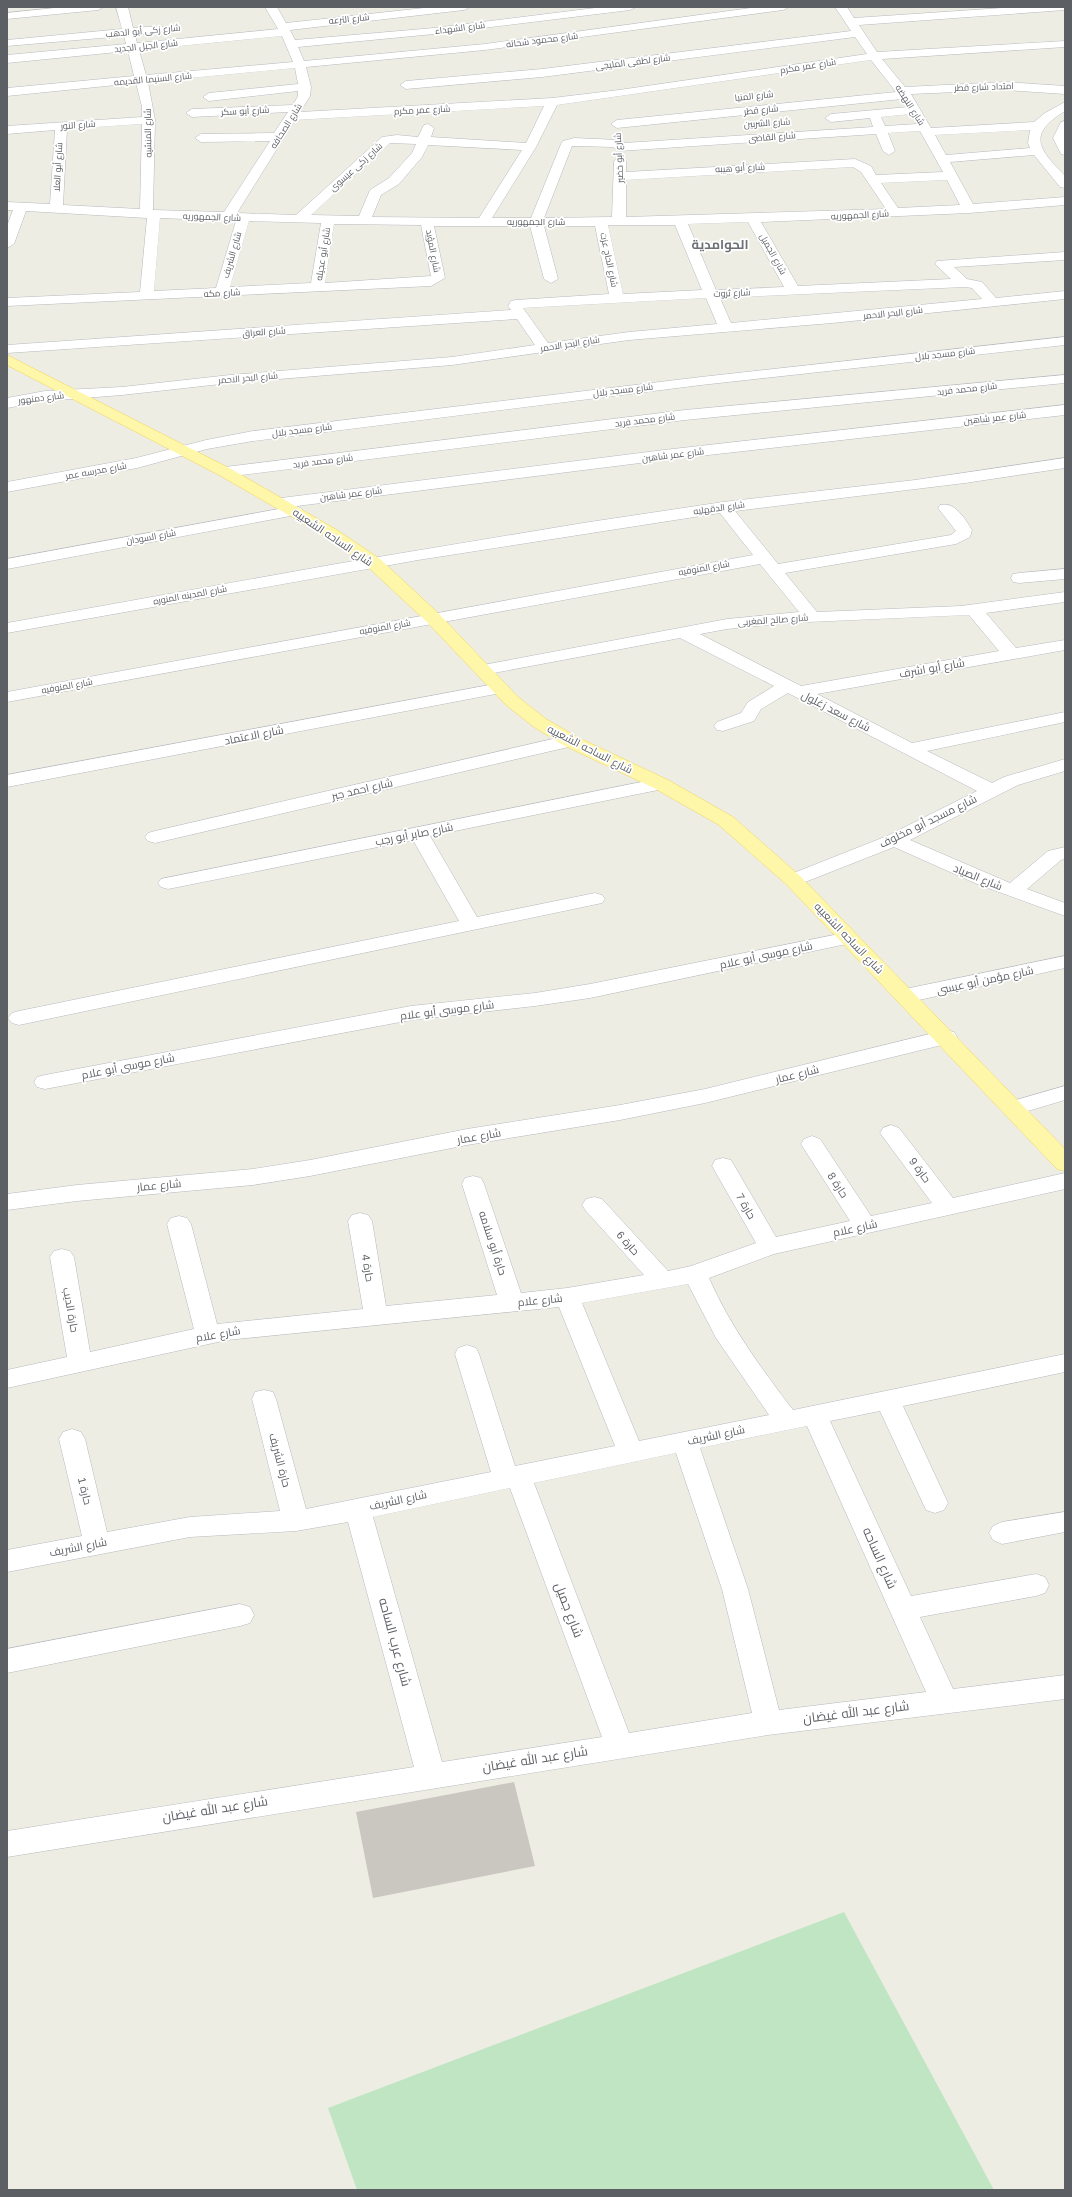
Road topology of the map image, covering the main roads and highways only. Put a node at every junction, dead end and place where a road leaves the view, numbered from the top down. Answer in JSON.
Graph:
{"nodes":[{"id":1,"x":7,"y":359,"type":"edge"},
{"id":2,"x":1065,"y":1163,"type":"edge"}],
"edges":[{"from":1,"to":2,"type":"main road","name":"شارع الساحه الشعبيه"}]}
